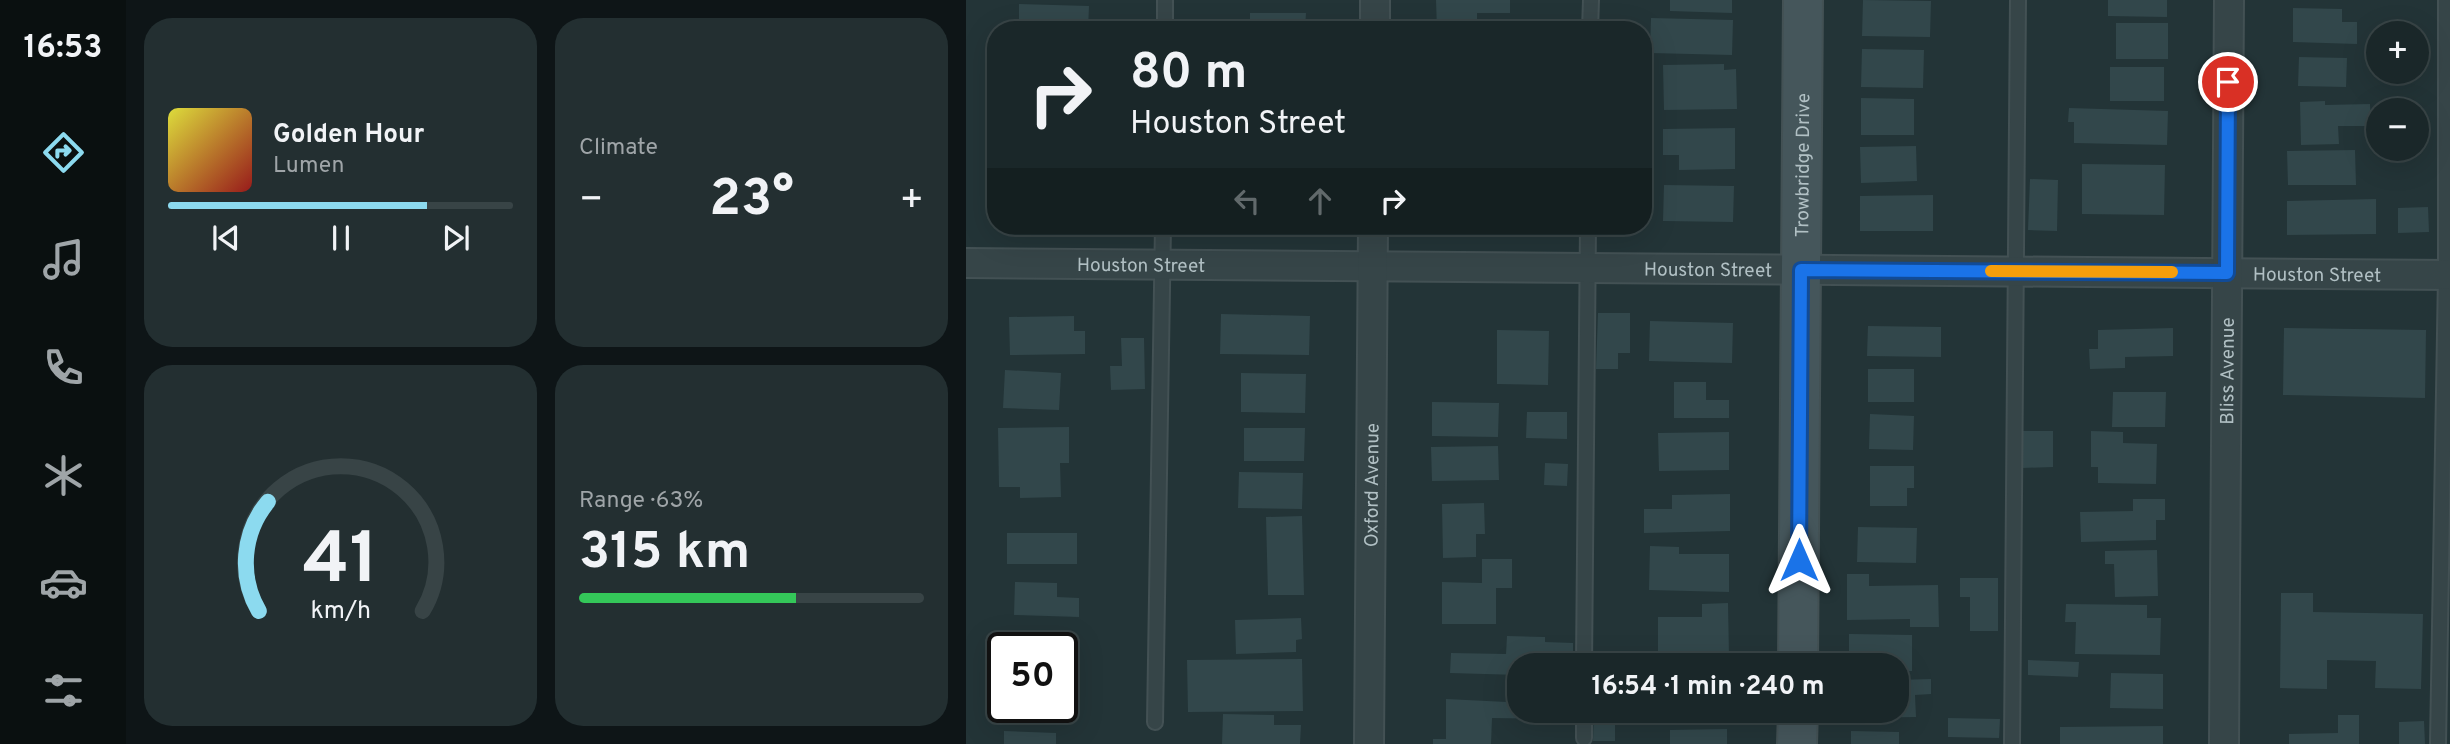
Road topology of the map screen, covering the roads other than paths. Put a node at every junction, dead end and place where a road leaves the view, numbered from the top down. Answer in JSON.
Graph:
{"nodes":[{"id":1,"x":1165,"y":0,"type":"edge"},
{"id":2,"x":1375,"y":0,"type":"edge"},
{"id":3,"x":1591,"y":0,"type":"edge"},
{"id":4,"x":1802,"y":0,"type":"edge"},
{"id":5,"x":2018,"y":0,"type":"edge"},
{"id":6,"x":2229,"y":0,"type":"edge"},
{"id":7,"x":2446,"y":0,"type":"edge"},
{"id":8,"x":1165,"y":21,"type":"edge"},
{"id":9,"x":1375,"y":21,"type":"edge"},
{"id":10,"x":1590,"y":21,"type":"edge"},
{"id":11,"x":1163,"y":235,"type":"edge"},
{"id":12,"x":1373,"y":235,"type":"edge"},
{"id":13,"x":1588,"y":235,"type":"edge"},
{"id":14,"x":966,"y":263,"type":"edge"},
{"id":15,"x":1162,"y":264,"type":"junction"},
{"id":16,"x":1373,"y":266,"type":"junction"},
{"id":17,"x":1588,"y":268,"type":"junction"},
{"id":18,"x":1801,"y":270,"type":"junction"},
{"id":19,"x":2014,"y":271,"type":"junction"},
{"id":20,"x":2227,"y":273,"type":"junction"},
{"id":21,"x":2448,"y":275,"type":"edge"},
{"id":22,"x":1584,"y":653,"type":"edge"},
{"id":23,"x":1798,"y":653,"type":"edge"},
{"id":24,"x":1156,"y":722,"type":"dead end"},
{"id":25,"x":1584,"y":723,"type":"edge"},
{"id":26,"x":1798,"y":723,"type":"edge"},
{"id":27,"x":1584,"y":738,"type":"dead end"},
{"id":28,"x":1369,"y":744,"type":"edge"},
{"id":29,"x":1797,"y":744,"type":"edge"},
{"id":30,"x":2012,"y":744,"type":"edge"},
{"id":31,"x":2224,"y":744,"type":"edge"},
{"id":32,"x":2438,"y":744,"type":"edge"}],
"edges":[{"from":1,"to":8,"type":"lane"},
{"from":2,"to":9,"type":"street"},
{"from":3,"to":10,"type":"lane"},
{"from":4,"to":18,"type":"main road","name":"Trowbridge Drive"},
{"from":5,"to":19,"type":"lane"},
{"from":6,"to":20,"type":"street","name":"Bliss Avenue"},
{"from":7,"to":21,"type":"lane"},
{"from":11,"to":15,"type":"lane"},
{"from":12,"to":16,"type":"street","name":"Oxford Avenue"},
{"from":13,"to":17,"type":"lane"},
{"from":14,"to":15,"type":"street","name":"Houston Street"},
{"from":15,"to":16,"type":"street","name":"Houston Street"},
{"from":15,"to":24,"type":"lane"},
{"from":16,"to":17,"type":"street","name":"Houston Street"},
{"from":16,"to":28,"type":"street","name":"Oxford Avenue"},
{"from":17,"to":18,"type":"street","name":"Houston Street"},
{"from":17,"to":22,"type":"lane"},
{"from":18,"to":19,"type":"street","name":"Houston Street"},
{"from":18,"to":23,"type":"main road","name":"Trowbridge Drive"},
{"from":19,"to":20,"type":"street","name":"Houston Street"},
{"from":19,"to":30,"type":"lane"},
{"from":20,"to":21,"type":"street","name":"Houston Street"},
{"from":20,"to":31,"type":"street","name":"Bliss Avenue"},
{"from":21,"to":32,"type":"lane"},
{"from":25,"to":27,"type":"lane"},
{"from":26,"to":29,"type":"main road"}]}
